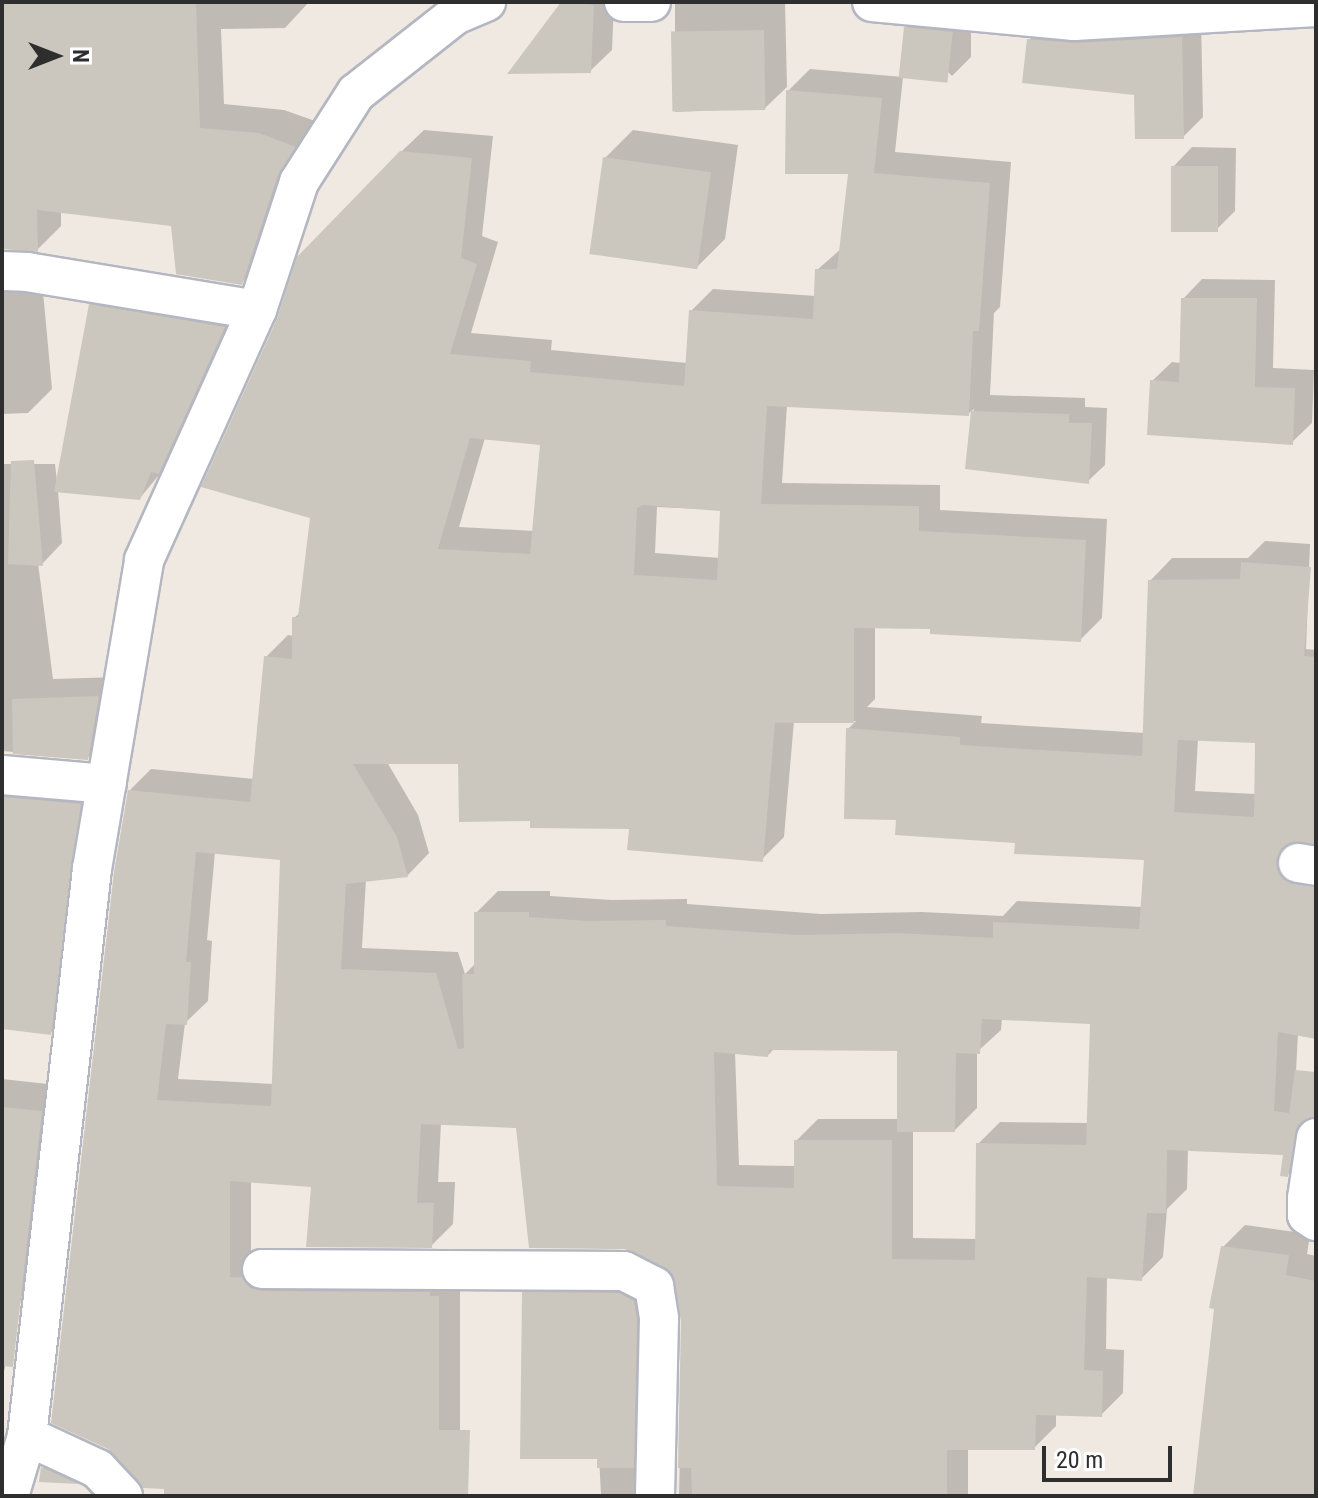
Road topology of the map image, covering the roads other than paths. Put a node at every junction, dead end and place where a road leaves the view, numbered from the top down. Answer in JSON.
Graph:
{"nodes":[{"id":1,"x":486,"y":2,"type":"edge"},
{"id":2,"x":624,"y":2,"type":"edge"},
{"id":3,"x":651,"y":2,"type":"edge"},
{"id":4,"x":872,"y":2,"type":"edge"},
{"id":5,"x":1316,"y":7,"type":"edge"},
{"id":6,"x":2,"y":271,"type":"edge"},
{"id":7,"x":257,"y":310,"type":"junction"},
{"id":8,"x":2,"y":775,"type":"edge"},
{"id":9,"x":107,"y":784,"type":"junction"},
{"id":10,"x":1316,"y":1138,"type":"edge"},
{"id":11,"x":1316,"y":1221,"type":"edge"},
{"id":12,"x":262,"y":1269,"type":"dead end"},
{"id":13,"x":27,"y":1436,"type":"junction"},
{"id":14,"x":9,"y":1496,"type":"edge"},
{"id":15,"x":123,"y":1496,"type":"edge"},
{"id":16,"x":655,"y":1496,"type":"edge"}],
"edges":[{"from":1,"to":7,"type":"street"},
{"from":2,"to":3,"type":"street"},
{"from":4,"to":5,"type":"street"},
{"from":6,"to":7,"type":"street"},
{"from":7,"to":9,"type":"street"},
{"from":8,"to":9,"type":"street"},
{"from":9,"to":13,"type":"street"},
{"from":10,"to":11,"type":"street"},
{"from":12,"to":16,"type":"street"},
{"from":13,"to":14,"type":"street"},
{"from":13,"to":15,"type":"street"}]}
